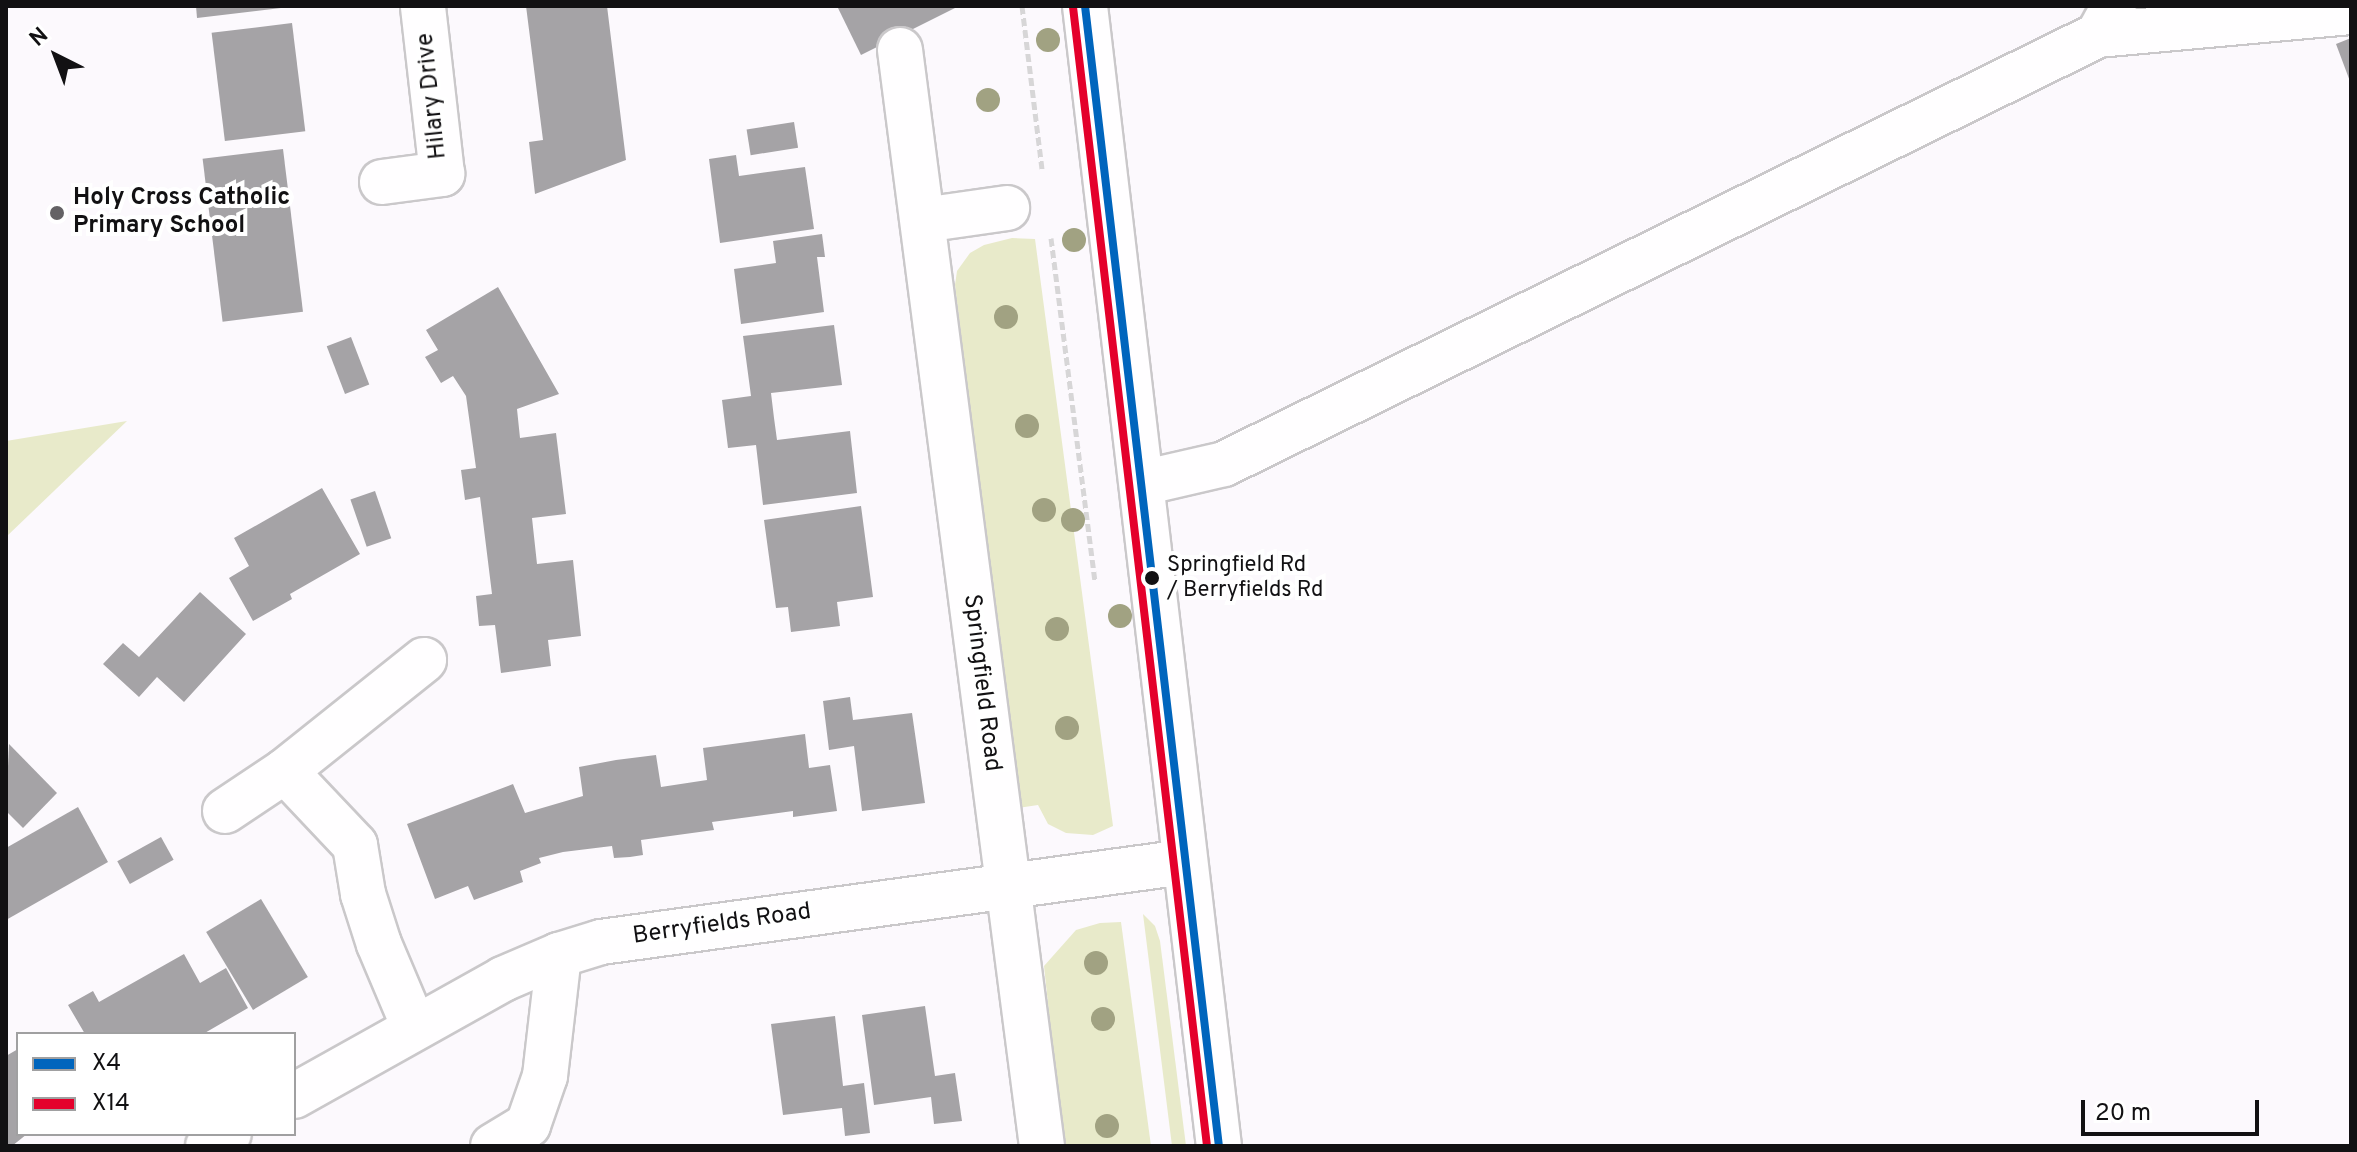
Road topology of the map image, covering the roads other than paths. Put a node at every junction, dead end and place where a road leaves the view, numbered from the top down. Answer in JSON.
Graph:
{"nodes":[{"id":1,"x":423,"y":6,"type":"edge"},
{"id":2,"x":1085,"y":6,"type":"edge"},
{"id":3,"x":2351,"y":12,"type":"edge"},
{"id":4,"x":2106,"y":20,"type":"edge"},
{"id":5,"x":900,"y":50,"type":"dead end"},
{"id":6,"x":382,"y":182,"type":"dead end"},
{"id":7,"x":1007,"y":208,"type":"dead end"},
{"id":8,"x":923,"y":220,"type":"junction"},
{"id":9,"x":1142,"y":483,"type":"junction"},
{"id":10,"x":424,"y":660,"type":"dead end"},
{"id":11,"x":285,"y":771,"type":"junction"},
{"id":12,"x":225,"y":811,"type":"dead end"},
{"id":13,"x":1184,"y":862,"type":"junction"},
{"id":14,"x":1006,"y":887,"type":"junction"},
{"id":15,"x":559,"y":955,"type":"junction"},
{"id":16,"x":414,"y":1027,"type":"junction"},
{"id":17,"x":296,"y":1095,"type":"edge"},
{"id":18,"x":226,"y":1136,"type":"edge"},
{"id":19,"x":208,"y":1146,"type":"edge"},
{"id":20,"x":493,"y":1146,"type":"edge"},
{"id":21,"x":1042,"y":1146,"type":"edge"},
{"id":22,"x":1219,"y":1146,"type":"edge"}],
"edges":[{"from":1,"to":6,"type":"street","name":"Hilary Drive"},
{"from":2,"to":9,"type":"street"},
{"from":3,"to":4,"type":"street"},
{"from":4,"to":9,"type":"street"},
{"from":5,"to":8,"type":"street","name":"Springfield Road"},
{"from":7,"to":8,"type":"street"},
{"from":8,"to":14,"type":"street","name":"Springfield Road"},
{"from":9,"to":13,"type":"street"},
{"from":10,"to":11,"type":"street"},
{"from":11,"to":12,"type":"street"},
{"from":11,"to":16,"type":"street"},
{"from":13,"to":14,"type":"street","name":"Berryfields Road"},
{"from":13,"to":22,"type":"street"},
{"from":14,"to":15,"type":"street","name":"Berryfields Road"},
{"from":14,"to":21,"type":"street","name":"Springfield Road"},
{"from":15,"to":16,"type":"street","name":"Berryfields Road"},
{"from":15,"to":20,"type":"street"},
{"from":16,"to":17,"type":"street","name":"Berryfields Road"},
{"from":18,"to":19,"type":"street"}]}
